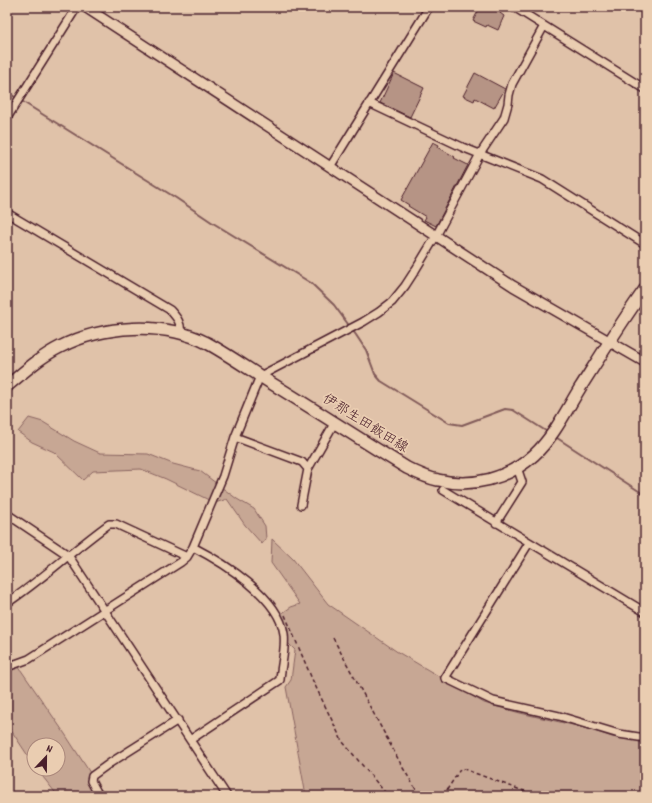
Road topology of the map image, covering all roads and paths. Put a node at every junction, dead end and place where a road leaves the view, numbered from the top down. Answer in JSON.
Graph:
{"nodes":[{"id":1,"x":77,"y":7,"type":"edge"},
{"id":2,"x":85,"y":7,"type":"edge"},
{"id":3,"x":429,"y":7,"type":"edge"},
{"id":4,"x":514,"y":7,"type":"edge"},
{"id":5,"x":544,"y":26,"type":"junction"},
{"id":6,"x":645,"y":88,"type":"edge"},
{"id":7,"x":369,"y":104,"type":"junction"},
{"id":8,"x":7,"y":118,"type":"edge"},
{"id":9,"x":480,"y":154,"type":"junction"},
{"id":10,"x":330,"y":167,"type":"junction"},
{"id":11,"x":7,"y":213,"type":"edge"},
{"id":12,"x":436,"y":236,"type":"junction"},
{"id":13,"x":645,"y":244,"type":"edge"},
{"id":14,"x":645,"y":289,"type":"edge"},
{"id":15,"x":180,"y":334,"type":"junction"},
{"id":16,"x":609,"y":342,"type":"junction"},
{"id":17,"x":645,"y":362,"type":"edge"},
{"id":18,"x":260,"y":376,"type":"junction"},
{"id":19,"x":7,"y":386,"type":"edge"},
{"id":20,"x":335,"y":422,"type":"junction"},
{"id":21,"x":235,"y":437,"type":"junction"},
{"id":22,"x":517,"y":467,"type":"junction"},
{"id":23,"x":308,"y":468,"type":"junction"},
{"id":24,"x":443,"y":490,"type":"dead end"},
{"id":25,"x":301,"y":505,"type":"dead end"},
{"id":26,"x":7,"y":514,"type":"edge"},
{"id":27,"x":496,"y":523,"type":"junction"},
{"id":28,"x":529,"y":543,"type":"junction"},
{"id":29,"x":193,"y":547,"type":"junction"},
{"id":30,"x":68,"y":555,"type":"junction"},
{"id":31,"x":187,"y":556,"type":"junction"},
{"id":32,"x":7,"y":603,"type":"edge"},
{"id":33,"x":104,"y":610,"type":"junction"},
{"id":34,"x":283,"y":612,"type":"dead end"},
{"id":35,"x":645,"y":612,"type":"edge"},
{"id":36,"x":332,"y":638,"type":"dead end"},
{"id":37,"x":7,"y":667,"type":"edge"},
{"id":38,"x":178,"y":720,"type":"junction"},
{"id":39,"x":645,"y":738,"type":"edge"},
{"id":40,"x":190,"y":740,"type":"junction"},
{"id":41,"x":99,"y":796,"type":"edge"},
{"id":42,"x":226,"y":796,"type":"edge"},
{"id":43,"x":388,"y":796,"type":"edge"},
{"id":44,"x":420,"y":796,"type":"edge"},
{"id":45,"x":443,"y":796,"type":"edge"},
{"id":46,"x":540,"y":796,"type":"edge"}],
"edges":[{"from":1,"to":8,"type":"street"},
{"from":2,"to":10,"type":"street"},
{"from":3,"to":7,"type":"street"},
{"from":4,"to":5,"type":"street"},
{"from":5,"to":6,"type":"street"},
{"from":5,"to":9,"type":"street"},
{"from":7,"to":9,"type":"street"},
{"from":7,"to":10,"type":"street"},
{"from":9,"to":12,"type":"street"},
{"from":9,"to":13,"type":"street"},
{"from":10,"to":12,"type":"street"},
{"from":11,"to":15,"type":"street"},
{"from":12,"to":16,"type":"street"},
{"from":12,"to":18,"type":"street"},
{"from":14,"to":16,"type":"main road","name":"伊那生田飯田線"},
{"from":15,"to":18,"type":"main road","name":"伊那生田飯田線"},
{"from":15,"to":19,"type":"main road","name":"伊那生田飯田線"},
{"from":16,"to":17,"type":"street"},
{"from":16,"to":22,"type":"main road","name":"伊那生田飯田線"},
{"from":18,"to":20,"type":"main road","name":"伊那生田飯田線"},
{"from":18,"to":21,"type":"street"},
{"from":20,"to":22,"type":"main road","name":"伊那生田飯田線"},
{"from":20,"to":23,"type":"street"},
{"from":21,"to":23,"type":"street"},
{"from":21,"to":29,"type":"street"},
{"from":22,"to":27,"type":"street"},
{"from":23,"to":25,"type":"street"},
{"from":24,"to":27,"type":"street"},
{"from":26,"to":30,"type":"street"},
{"from":27,"to":28,"type":"street"},
{"from":28,"to":35,"type":"street"},
{"from":28,"to":39,"type":"street"},
{"from":29,"to":31,"type":"street"},
{"from":29,"to":40,"type":"street"},
{"from":30,"to":31,"type":"street"},
{"from":30,"to":32,"type":"street"},
{"from":30,"to":33,"type":"street"},
{"from":31,"to":33,"type":"street"},
{"from":33,"to":37,"type":"street"},
{"from":33,"to":38,"type":"street"},
{"from":34,"to":43,"type":"path"},
{"from":36,"to":44,"type":"path"},
{"from":38,"to":40,"type":"street"},
{"from":38,"to":41,"type":"street"},
{"from":40,"to":42,"type":"street"},
{"from":45,"to":46,"type":"path"}]}
